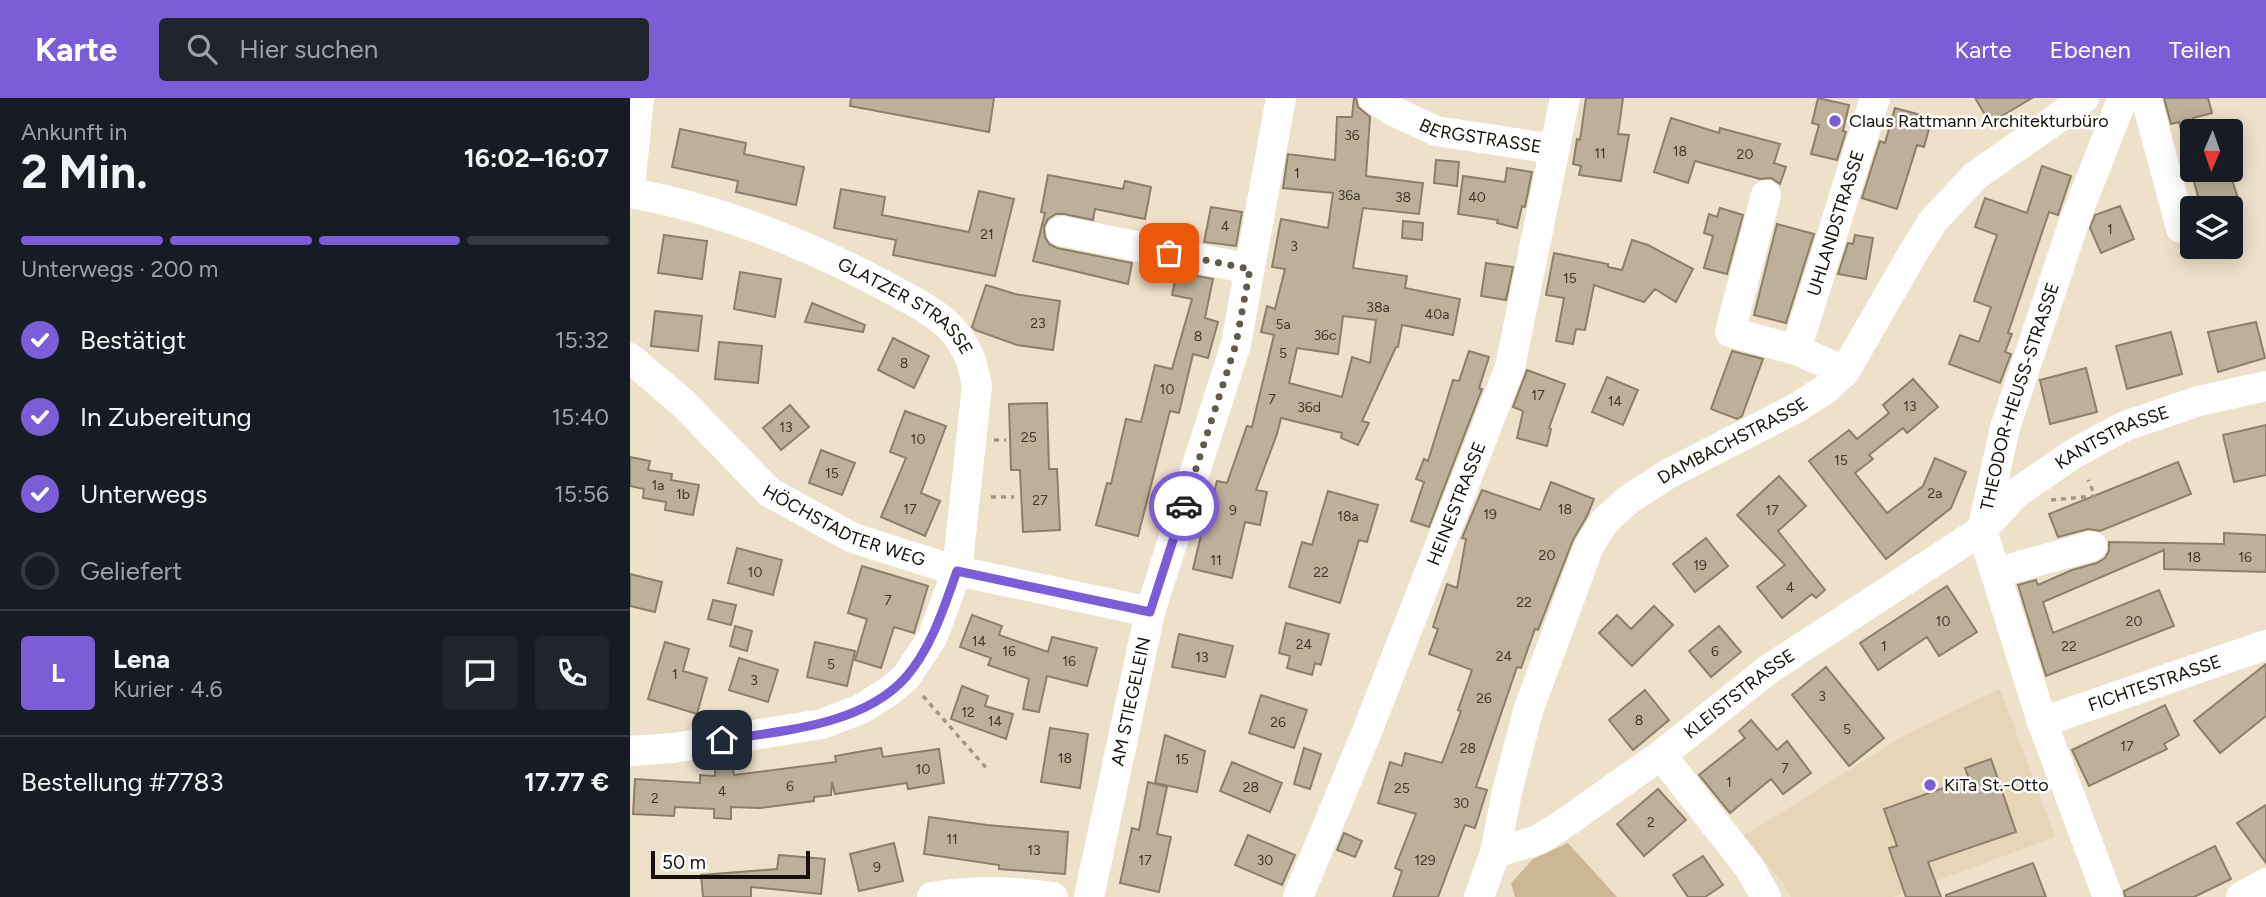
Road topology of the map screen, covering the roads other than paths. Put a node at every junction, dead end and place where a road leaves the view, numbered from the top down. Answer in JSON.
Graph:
{"nodes":[{"id":1,"x":639,"y":98,"type":"edge"},
{"id":2,"x":1281,"y":98,"type":"edge"},
{"id":3,"x":1373,"y":98,"type":"edge"},
{"id":4,"x":1565,"y":98,"type":"edge"},
{"id":5,"x":1875,"y":98,"type":"edge"},
{"id":6,"x":2084,"y":98,"type":"edge"},
{"id":7,"x":2120,"y":98,"type":"edge"},
{"id":8,"x":2146,"y":98,"type":"edge"},
{"id":9,"x":1554,"y":149,"type":"junction"},
{"id":10,"x":630,"y":190,"type":"edge"},
{"id":11,"x":1766,"y":195,"type":"dead end"},
{"id":12,"x":2180,"y":224,"type":"edge"},
{"id":13,"x":1061,"y":231,"type":"dead end"},
{"id":14,"x":1250,"y":269,"type":"junction"},
{"id":15,"x":1796,"y":350,"type":"junction"},
{"id":16,"x":630,"y":358,"type":"edge"},
{"id":17,"x":1845,"y":371,"type":"junction"},
{"id":18,"x":2266,"y":386,"type":"edge"},
{"id":19,"x":1982,"y":530,"type":"junction"},
{"id":20,"x":2092,"y":546,"type":"dead end"},
{"id":21,"x":957,"y":571,"type":"junction"},
{"id":22,"x":1995,"y":573,"type":"junction"},
{"id":23,"x":1150,"y":612,"type":"junction"},
{"id":24,"x":2266,"y":645,"type":"edge"},
{"id":25,"x":2042,"y":722,"type":"junction"},
{"id":26,"x":630,"y":751,"type":"edge"},
{"id":27,"x":1661,"y":755,"type":"junction"},
{"id":28,"x":1495,"y":853,"type":"junction"},
{"id":29,"x":2266,"y":883,"type":"edge"},
{"id":30,"x":932,"y":897,"type":"edge"},
{"id":31,"x":1053,"y":897,"type":"edge"},
{"id":32,"x":1090,"y":897,"type":"edge"},
{"id":33,"x":1298,"y":897,"type":"edge"},
{"id":34,"x":1479,"y":897,"type":"edge"},
{"id":35,"x":1766,"y":897,"type":"edge"},
{"id":36,"x":2108,"y":897,"type":"edge"},
{"id":37,"x":2241,"y":897,"type":"edge"}],
"edges":[{"from":1,"to":10,"type":"street"},
{"from":2,"to":14,"type":"street","name":"AM STIEGELEIN"},
{"from":3,"to":9,"type":"street","name":"BERGSTRASSE"},
{"from":4,"to":9,"type":"street","name":"HEINESTRASSE"},
{"from":5,"to":15,"type":"street","name":"UHLANDSTRASSE"},
{"from":6,"to":17,"type":"street","name":"DAMBACHSTRASSE"},
{"from":7,"to":19,"type":"street","name":"THEODOR-HEUSS-STRASSE"},
{"from":8,"to":12,"type":"street"},
{"from":9,"to":33,"type":"street","name":"HEINESTRASSE"},
{"from":10,"to":21,"type":"street","name":"GLATZER STRASSE"},
{"from":11,"to":15,"type":"street"},
{"from":13,"to":14,"type":"street"},
{"from":14,"to":23,"type":"street","name":"AM STIEGELEIN"},
{"from":15,"to":17,"type":"street"},
{"from":16,"to":21,"type":"street","name":"HÖCHSTADTER WEG"},
{"from":17,"to":28,"type":"street","name":"DAMBACHSTRASSE"},
{"from":18,"to":19,"type":"street","name":"KANTSTRASSE"},
{"from":19,"to":22,"type":"street","name":"THEODOR-HEUSS-STRASSE"},
{"from":19,"to":27,"type":"street","name":"KLEISTSTRASSE"},
{"from":20,"to":22,"type":"street"},
{"from":21,"to":23,"type":"street","name":"HÖCHSTADTER WEG"},
{"from":21,"to":26,"type":"street","name":"GLATZER STRASSE"},
{"from":22,"to":25,"type":"street","name":"THEODOR-HEUSS-STRASSE"},
{"from":23,"to":32,"type":"street","name":"AM STIEGELEIN"},
{"from":24,"to":25,"type":"street","name":"FICHTESTRASSE"},
{"from":25,"to":36,"type":"street","name":"THEODOR-HEUSS-STRASSE"},
{"from":27,"to":28,"type":"street","name":"KLEISTSTRASSE"},
{"from":27,"to":35,"type":"street"},
{"from":28,"to":34,"type":"street","name":"DAMBACHSTRASSE"},
{"from":29,"to":37,"type":"street"},
{"from":30,"to":31,"type":"street"}]}
